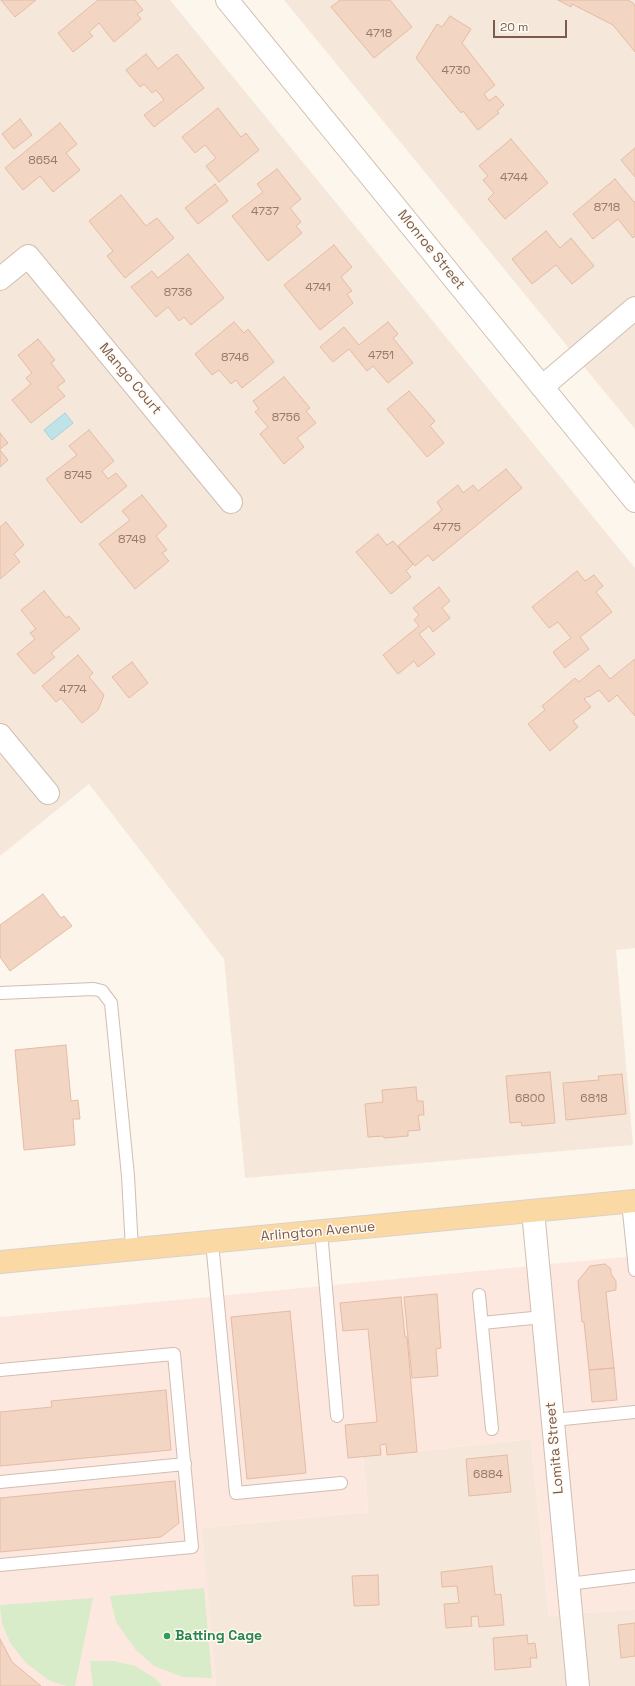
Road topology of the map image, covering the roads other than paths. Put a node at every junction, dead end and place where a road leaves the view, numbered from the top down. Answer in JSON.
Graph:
{"nodes":[{"id":1,"x":227,"y":0,"type":"edge"},
{"id":2,"x":0,"y":279,"type":"edge"},
{"id":3,"x":635,"y":308,"type":"edge"},
{"id":4,"x":542,"y":387,"type":"junction"},
{"id":5,"x":635,"y":501,"type":"edge"},
{"id":6,"x":232,"y":502,"type":"dead end"},
{"id":7,"x":0,"y":734,"type":"edge"},
{"id":8,"x":48,"y":793,"type":"dead end"},
{"id":9,"x":0,"y":993,"type":"edge"},
{"id":10,"x":632,"y":1201,"type":"edge"},
{"id":11,"x":533,"y":1211,"type":"junction"},
{"id":12,"x":320,"y":1231,"type":"junction"},
{"id":13,"x":212,"y":1242,"type":"junction"},
{"id":14,"x":132,"y":1250,"type":"junction"},
{"id":15,"x":0,"y":1262,"type":"edge"},
{"id":16,"x":635,"y":1270,"type":"edge"},
{"id":17,"x":479,"y":1294,"type":"dead end"},
{"id":18,"x":543,"y":1317,"type":"junction"},
{"id":19,"x":482,"y":1322,"type":"junction"},
{"id":20,"x":0,"y":1370,"type":"edge"},
{"id":21,"x":635,"y":1412,"type":"edge"},
{"id":22,"x":337,"y":1416,"type":"dead end"},
{"id":23,"x":553,"y":1420,"type":"junction"},
{"id":24,"x":492,"y":1429,"type":"dead end"},
{"id":25,"x":185,"y":1464,"type":"junction"},
{"id":26,"x":0,"y":1482,"type":"edge"},
{"id":27,"x":340,"y":1483,"type":"dead end"},
{"id":28,"x":0,"y":1565,"type":"edge"},
{"id":29,"x":635,"y":1576,"type":"edge"},
{"id":30,"x":568,"y":1584,"type":"junction"},
{"id":31,"x":578,"y":1686,"type":"edge"}],
"edges":[{"from":1,"to":4,"type":"street","name":"Monroe Street"},
{"from":2,"to":6,"type":"street","name":"Mango Court"},
{"from":3,"to":4,"type":"street"},
{"from":4,"to":5,"type":"street","name":"Monroe Street"},
{"from":7,"to":8,"type":"street"},
{"from":9,"to":14,"type":"lane"},
{"from":10,"to":11,"type":"main road","name":"Arlington Avenue"},
{"from":10,"to":16,"type":"lane"},
{"from":11,"to":12,"type":"main road","name":"Arlington Avenue"},
{"from":11,"to":18,"type":"street","name":"Lomita Street"},
{"from":12,"to":13,"type":"main road","name":"Arlington Avenue"},
{"from":12,"to":22,"type":"lane"},
{"from":13,"to":14,"type":"main road","name":"Arlington Avenue"},
{"from":13,"to":27,"type":"lane"},
{"from":14,"to":15,"type":"main road","name":"Arlington Avenue"},
{"from":17,"to":19,"type":"lane"},
{"from":18,"to":19,"type":"lane"},
{"from":18,"to":23,"type":"street","name":"Lomita Street"},
{"from":19,"to":24,"type":"lane"},
{"from":20,"to":25,"type":"lane"},
{"from":21,"to":23,"type":"lane"},
{"from":23,"to":30,"type":"street","name":"Lomita Street"},
{"from":25,"to":26,"type":"lane"},
{"from":25,"to":28,"type":"lane"},
{"from":29,"to":30,"type":"lane"},
{"from":30,"to":31,"type":"street","name":"Lomita Street"}]}
